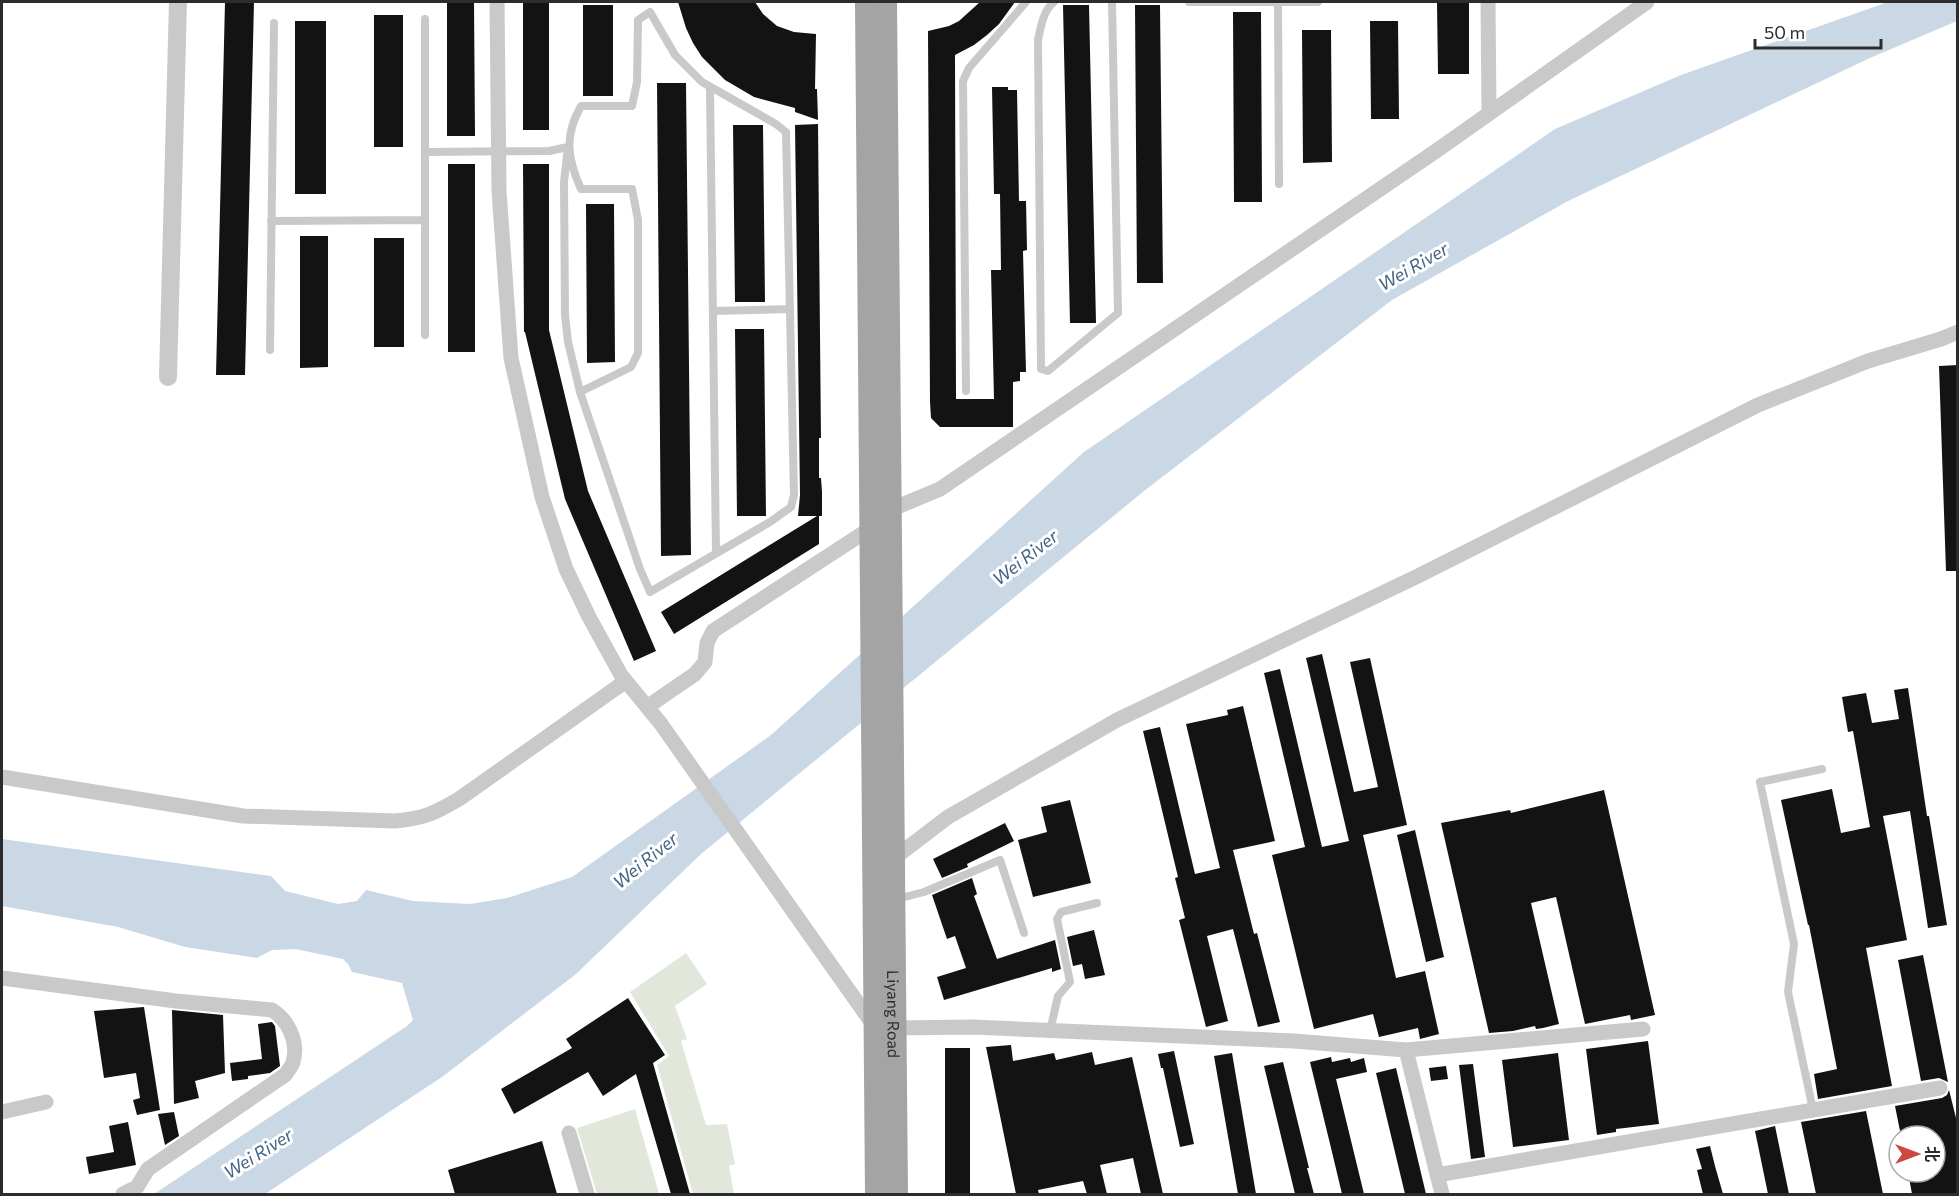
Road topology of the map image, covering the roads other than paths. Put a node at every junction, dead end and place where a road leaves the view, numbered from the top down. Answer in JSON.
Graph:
{"nodes":[{"id":1,"x":178,"y":2,"type":"edge"},
{"id":2,"x":498,"y":2,"type":"edge"},
{"id":3,"x":867,"y":2,"type":"edge"},
{"id":4,"x":885,"y":2,"type":"edge"},
{"id":5,"x":1026,"y":2,"type":"edge"},
{"id":6,"x":1054,"y":2,"type":"edge"},
{"id":7,"x":1112,"y":2,"type":"edge"},
{"id":8,"x":1190,"y":2,"type":"edge"},
{"id":9,"x":1278,"y":2,"type":"edge"},
{"id":10,"x":1318,"y":2,"type":"edge"},
{"id":11,"x":1488,"y":2,"type":"edge"},
{"id":12,"x":1647,"y":2,"type":"edge"},
{"id":13,"x":425,"y":19,"type":"dead end"},
{"id":14,"x":274,"y":23,"type":"dead end"},
{"id":15,"x":711,"y":88,"type":"junction"},
{"id":16,"x":1489,"y":113,"type":"junction"},
{"id":17,"x":568,"y":147,"type":"junction"},
{"id":18,"x":425,"y":152,"type":"junction"},
{"id":19,"x":498,"y":152,"type":"junction"},
{"id":20,"x":1279,"y":184,"type":"dead end"},
{"id":21,"x":271,"y":220,"type":"junction"},
{"id":22,"x":425,"y":220,"type":"junction"},
{"id":23,"x":790,"y":309,"type":"junction"},
{"id":24,"x":713,"y":311,"type":"junction"},
{"id":25,"x":1958,"y":332,"type":"edge"},
{"id":26,"x":425,"y":334,"type":"dead end"},
{"id":27,"x":270,"y":350,"type":"dead end"},
{"id":28,"x":168,"y":377,"type":"dead end"},
{"id":29,"x":966,"y":391,"type":"dead end"},
{"id":30,"x":580,"y":392,"type":"junction"},
{"id":31,"x":890,"y":510,"type":"junction"},
{"id":32,"x":877,"y":533,"type":"junction"},
{"id":33,"x":716,"y":553,"type":"junction"},
{"id":34,"x":626,"y":681,"type":"junction"},
{"id":35,"x":647,"y":707,"type":"junction"},
{"id":36,"x":1822,"y":769,"type":"dead end"},
{"id":37,"x":2,"y":777,"type":"edge"},
{"id":38,"x":886,"y":844,"type":"junction"},
{"id":39,"x":893,"y":900,"type":"junction"},
{"id":40,"x":1097,"y":903,"type":"dead end"},
{"id":41,"x":1024,"y":933,"type":"dead end"},
{"id":42,"x":2,"y":978,"type":"edge"},
{"id":43,"x":885,"y":1028,"type":"junction"},
{"id":44,"x":1643,"y":1029,"type":"dead end"},
{"id":45,"x":1050,"y":1030,"type":"junction"},
{"id":46,"x":1406,"y":1050,"type":"junction"},
{"id":47,"x":1940,"y":1088,"type":"dead end"},
{"id":48,"x":46,"y":1102,"type":"dead end"},
{"id":49,"x":1813,"y":1110,"type":"junction"},
{"id":50,"x":2,"y":1112,"type":"edge"},
{"id":51,"x":569,"y":1133,"type":"dead end"},
{"id":52,"x":1437,"y":1175,"type":"junction"},
{"id":53,"x":123,"y":1194,"type":"edge"},
{"id":54,"x":587,"y":1194,"type":"edge"},
{"id":55,"x":877,"y":1194,"type":"edge"},
{"id":56,"x":896,"y":1194,"type":"edge"},
{"id":57,"x":1442,"y":1194,"type":"edge"}],
"edges":[{"from":1,"to":28,"type":"street"},
{"from":2,"to":19,"type":"street"},
{"from":3,"to":32,"type":"main road"},
{"from":4,"to":31,"type":"main road"},
{"from":5,"to":29,"type":"lane"},
{"from":6,"to":7,"type":"lane"},
{"from":8,"to":9,"type":"lane"},
{"from":9,"to":10,"type":"lane"},
{"from":9,"to":20,"type":"lane"},
{"from":11,"to":16,"type":"street"},
{"from":12,"to":16,"type":"street"},
{"from":13,"to":18,"type":"lane"},
{"from":14,"to":21,"type":"lane"},
{"from":15,"to":17,"type":"lane"},
{"from":15,"to":23,"type":"lane"},
{"from":15,"to":24,"type":"lane"},
{"from":16,"to":31,"type":"street"},
{"from":17,"to":19,"type":"lane"},
{"from":17,"to":30,"type":"lane"},
{"from":17,"to":30,"type":"lane"},
{"from":18,"to":19,"type":"lane"},
{"from":18,"to":22,"type":"lane"},
{"from":19,"to":34,"type":"street"},
{"from":21,"to":22,"type":"lane"},
{"from":21,"to":27,"type":"lane"},
{"from":22,"to":26,"type":"lane"},
{"from":23,"to":24,"type":"lane"},
{"from":23,"to":33,"type":"lane"},
{"from":24,"to":33,"type":"lane"},
{"from":25,"to":38,"type":"street"},
{"from":30,"to":33,"type":"lane"},
{"from":31,"to":32,"type":"main road"},
{"from":32,"to":35,"type":"street"},
{"from":32,"to":38,"type":"main road"},
{"from":34,"to":35,"type":"street"},
{"from":34,"to":37,"type":"street"},
{"from":35,"to":43,"type":"street"},
{"from":36,"to":49,"type":"lane"},
{"from":38,"to":39,"type":"main road","name":"Liyang Road"},
{"from":38,"to":43,"type":"main road","name":"Liyang Road"},
{"from":39,"to":41,"type":"lane"},
{"from":39,"to":43,"type":"main road","name":"Liyang Road"},
{"from":40,"to":45,"type":"lane"},
{"from":42,"to":53,"type":"street"},
{"from":43,"to":45,"type":"street"},
{"from":43,"to":55,"type":"main road","name":"Liyang Road"},
{"from":43,"to":56,"type":"main road","name":"Liyang Road"},
{"from":44,"to":46,"type":"street"},
{"from":45,"to":46,"type":"street"},
{"from":46,"to":52,"type":"street"},
{"from":47,"to":49,"type":"street"},
{"from":48,"to":50,"type":"street"},
{"from":49,"to":52,"type":"street"},
{"from":51,"to":54,"type":"street"},
{"from":52,"to":57,"type":"street"}]}
